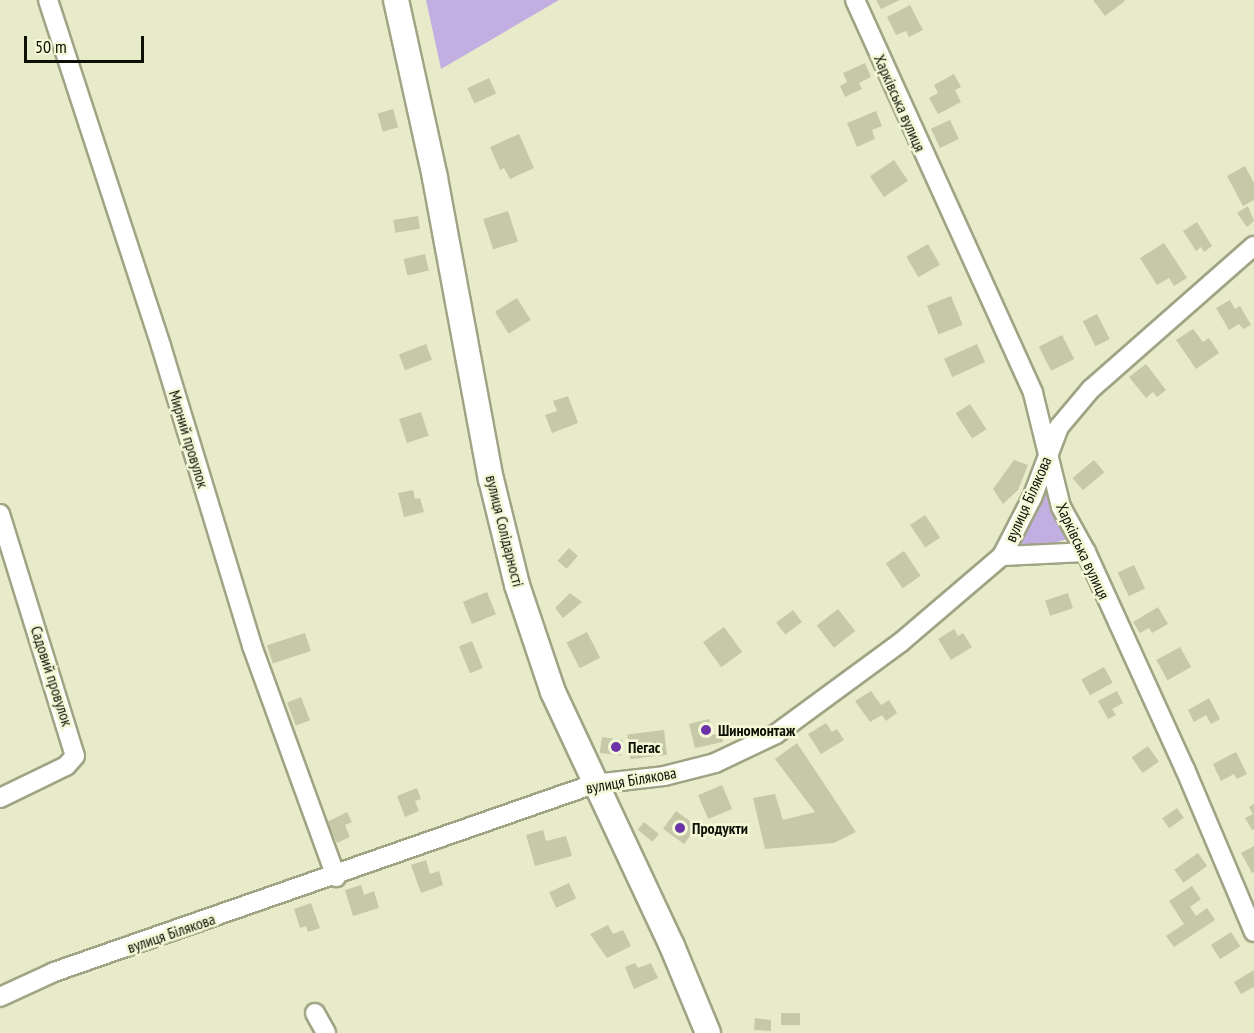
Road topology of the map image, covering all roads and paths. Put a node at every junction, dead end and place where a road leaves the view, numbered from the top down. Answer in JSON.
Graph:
{"nodes":[{"id":1,"x":48,"y":0,"type":"edge"},
{"id":2,"x":396,"y":0,"type":"edge"},
{"id":3,"x":855,"y":0,"type":"edge"},
{"id":4,"x":1254,"y":246,"type":"edge"},
{"id":5,"x":1047,"y":459,"type":"junction"},
{"id":6,"x":0,"y":514,"type":"edge"},
{"id":7,"x":1086,"y":552,"type":"junction"},
{"id":8,"x":1002,"y":556,"type":"junction"},
{"id":9,"x":594,"y":784,"type":"junction"},
{"id":10,"x":0,"y":798,"type":"edge"},
{"id":11,"x":336,"y":877,"type":"junction"},
{"id":12,"x":1254,"y":932,"type":"edge"},
{"id":13,"x":0,"y":997,"type":"edge"},
{"id":14,"x":315,"y":1013,"type":"dead end"},
{"id":15,"x":326,"y":1033,"type":"edge"},
{"id":16,"x":708,"y":1033,"type":"edge"}],
"edges":[{"from":1,"to":11,"type":"street","name":"Мирний провулок"},
{"from":2,"to":9,"type":"main road","name":"вулиця Солідарності"},
{"from":3,"to":5,"type":"street","name":"Харківська вулиця"},
{"from":4,"to":5,"type":"street","name":"вулиця Білякова"},
{"from":5,"to":7,"type":"street","name":"Харківська вулиця"},
{"from":5,"to":8,"type":"street","name":"вулиця Білякова"},
{"from":6,"to":10,"type":"street","name":"Садовий провулок"},
{"from":7,"to":8,"type":"street"},
{"from":7,"to":12,"type":"street","name":"Харківська вулиця"},
{"from":8,"to":9,"type":"street","name":"вулиця Білякова"},
{"from":9,"to":11,"type":"street","name":"вулиця Білякова"},
{"from":9,"to":16,"type":"main road","name":"вулиця Солідарності"},
{"from":11,"to":13,"type":"street","name":"вулиця Білякова"},
{"from":14,"to":15,"type":"street"}]}
